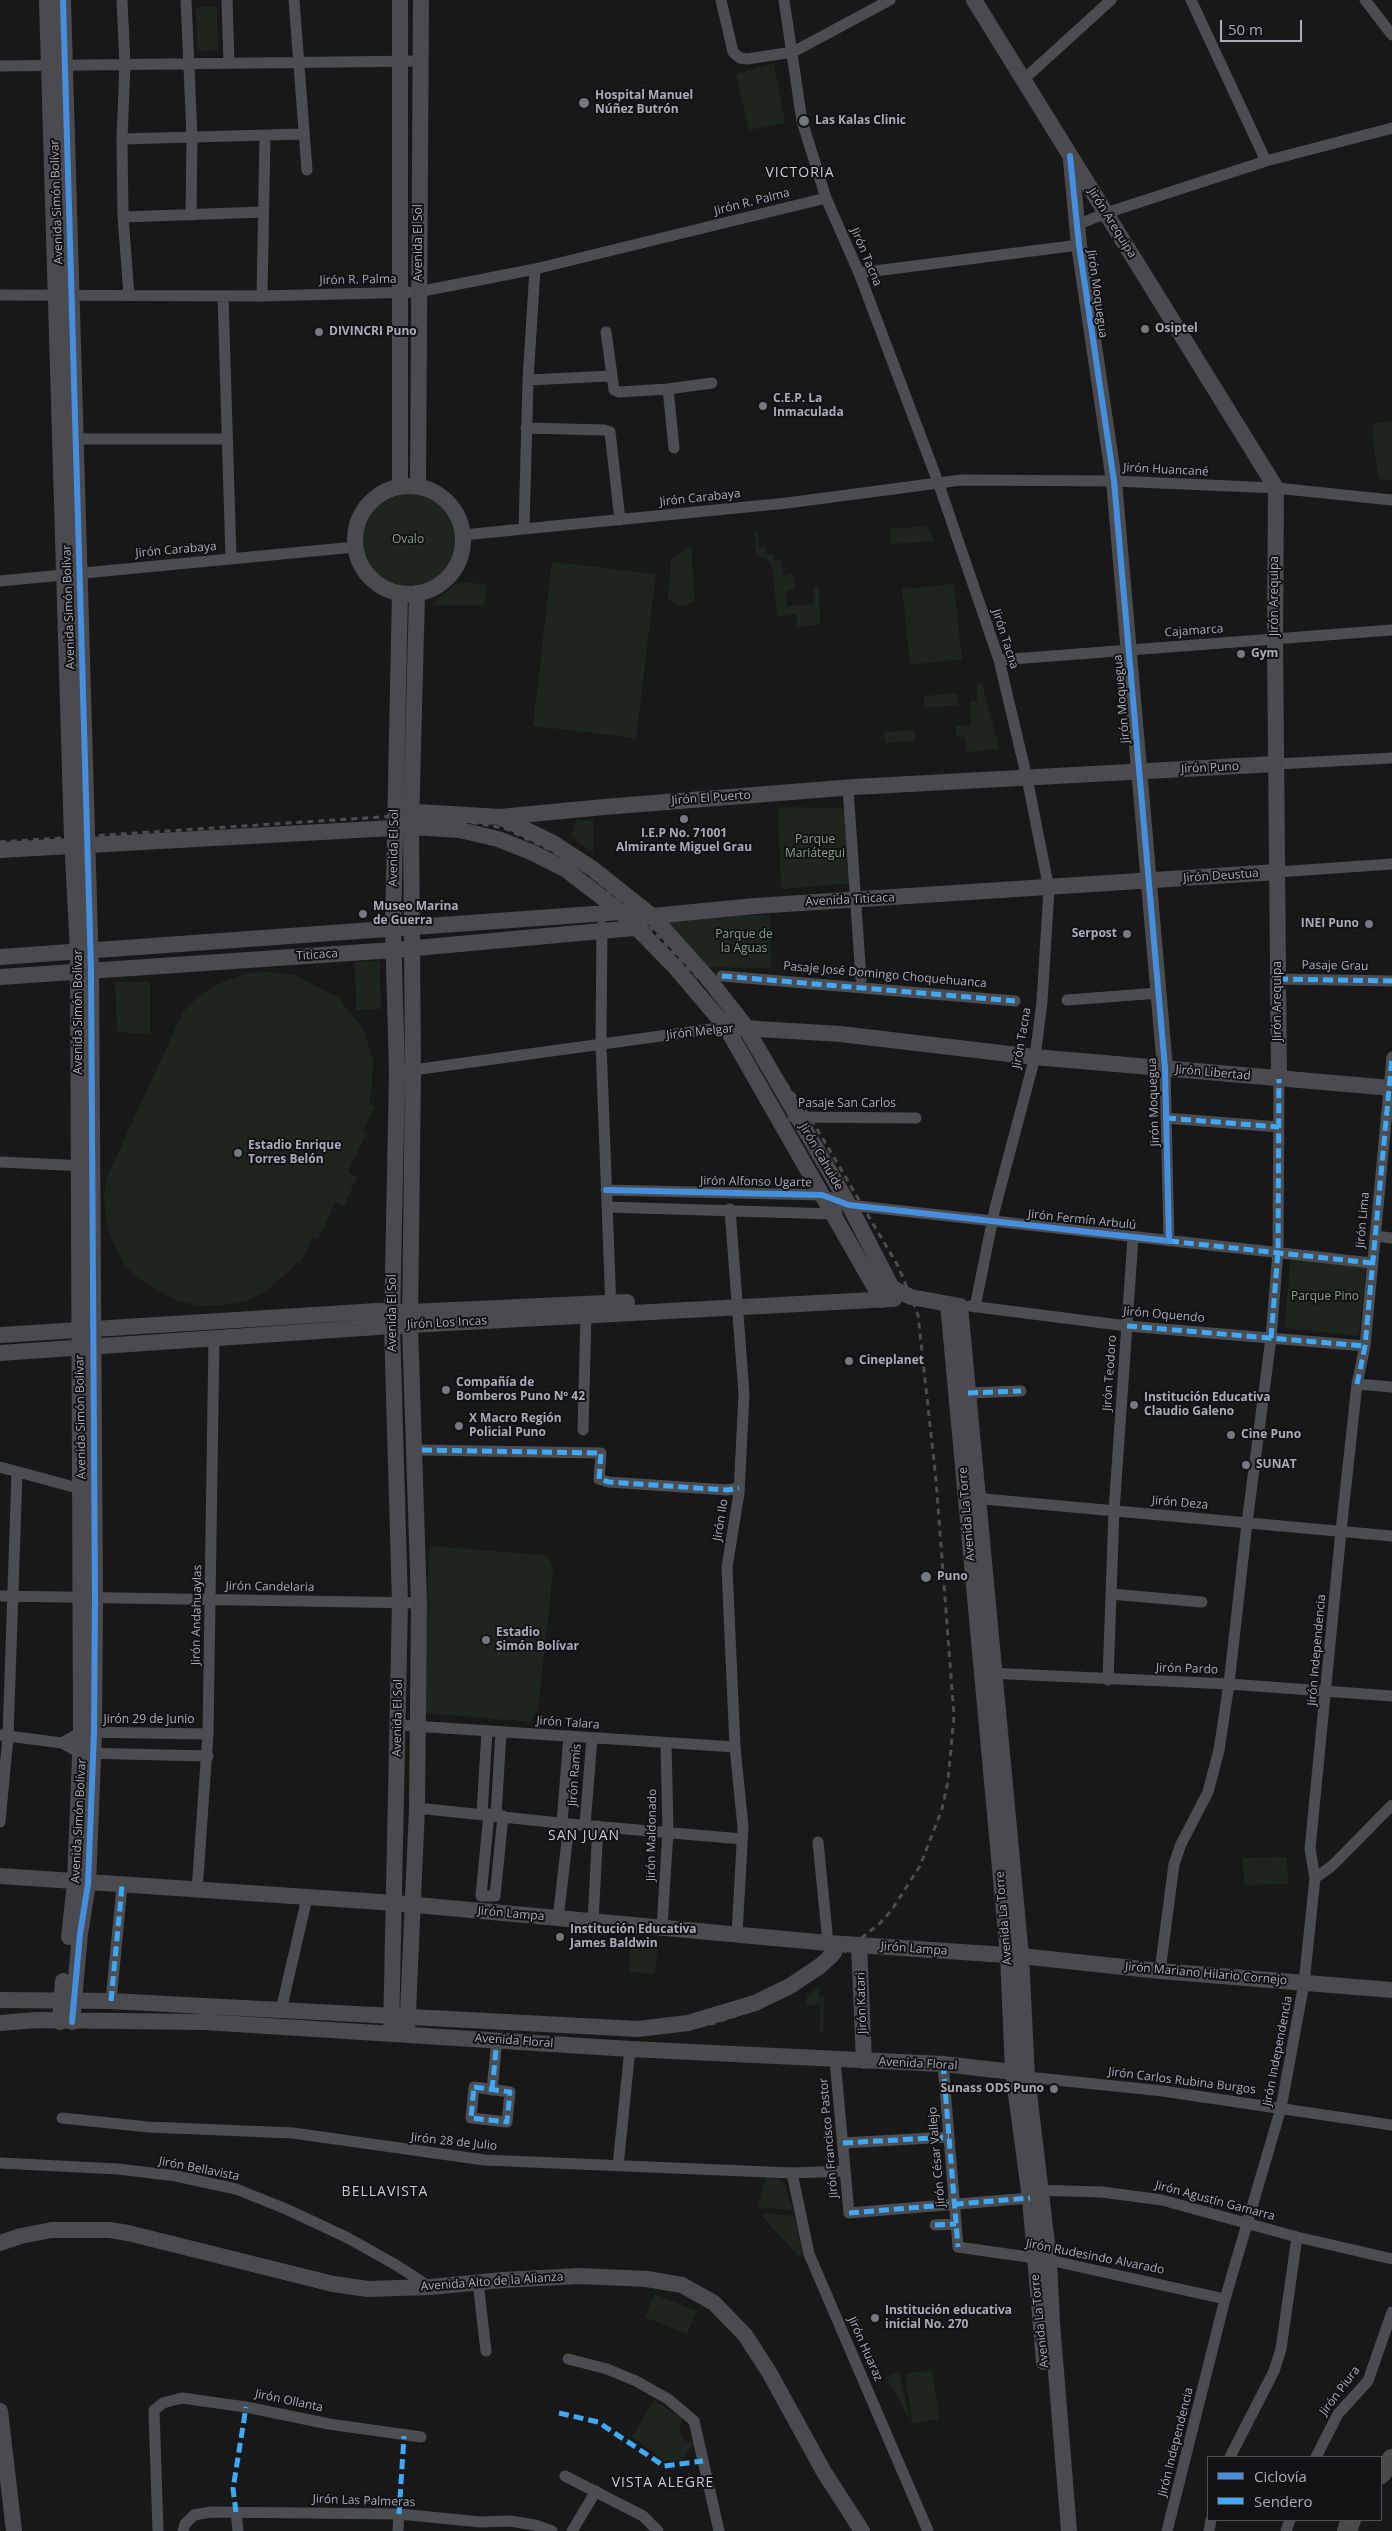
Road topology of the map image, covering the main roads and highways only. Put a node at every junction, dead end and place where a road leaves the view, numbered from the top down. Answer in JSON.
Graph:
{"nodes":[{"id":1,"x":1392,"y":2459,"type":"edge"},
{"id":2,"x":1382,"y":2473,"type":"edge"}],
"edges":[{"from":1,"to":2,"type":"highway"}]}
